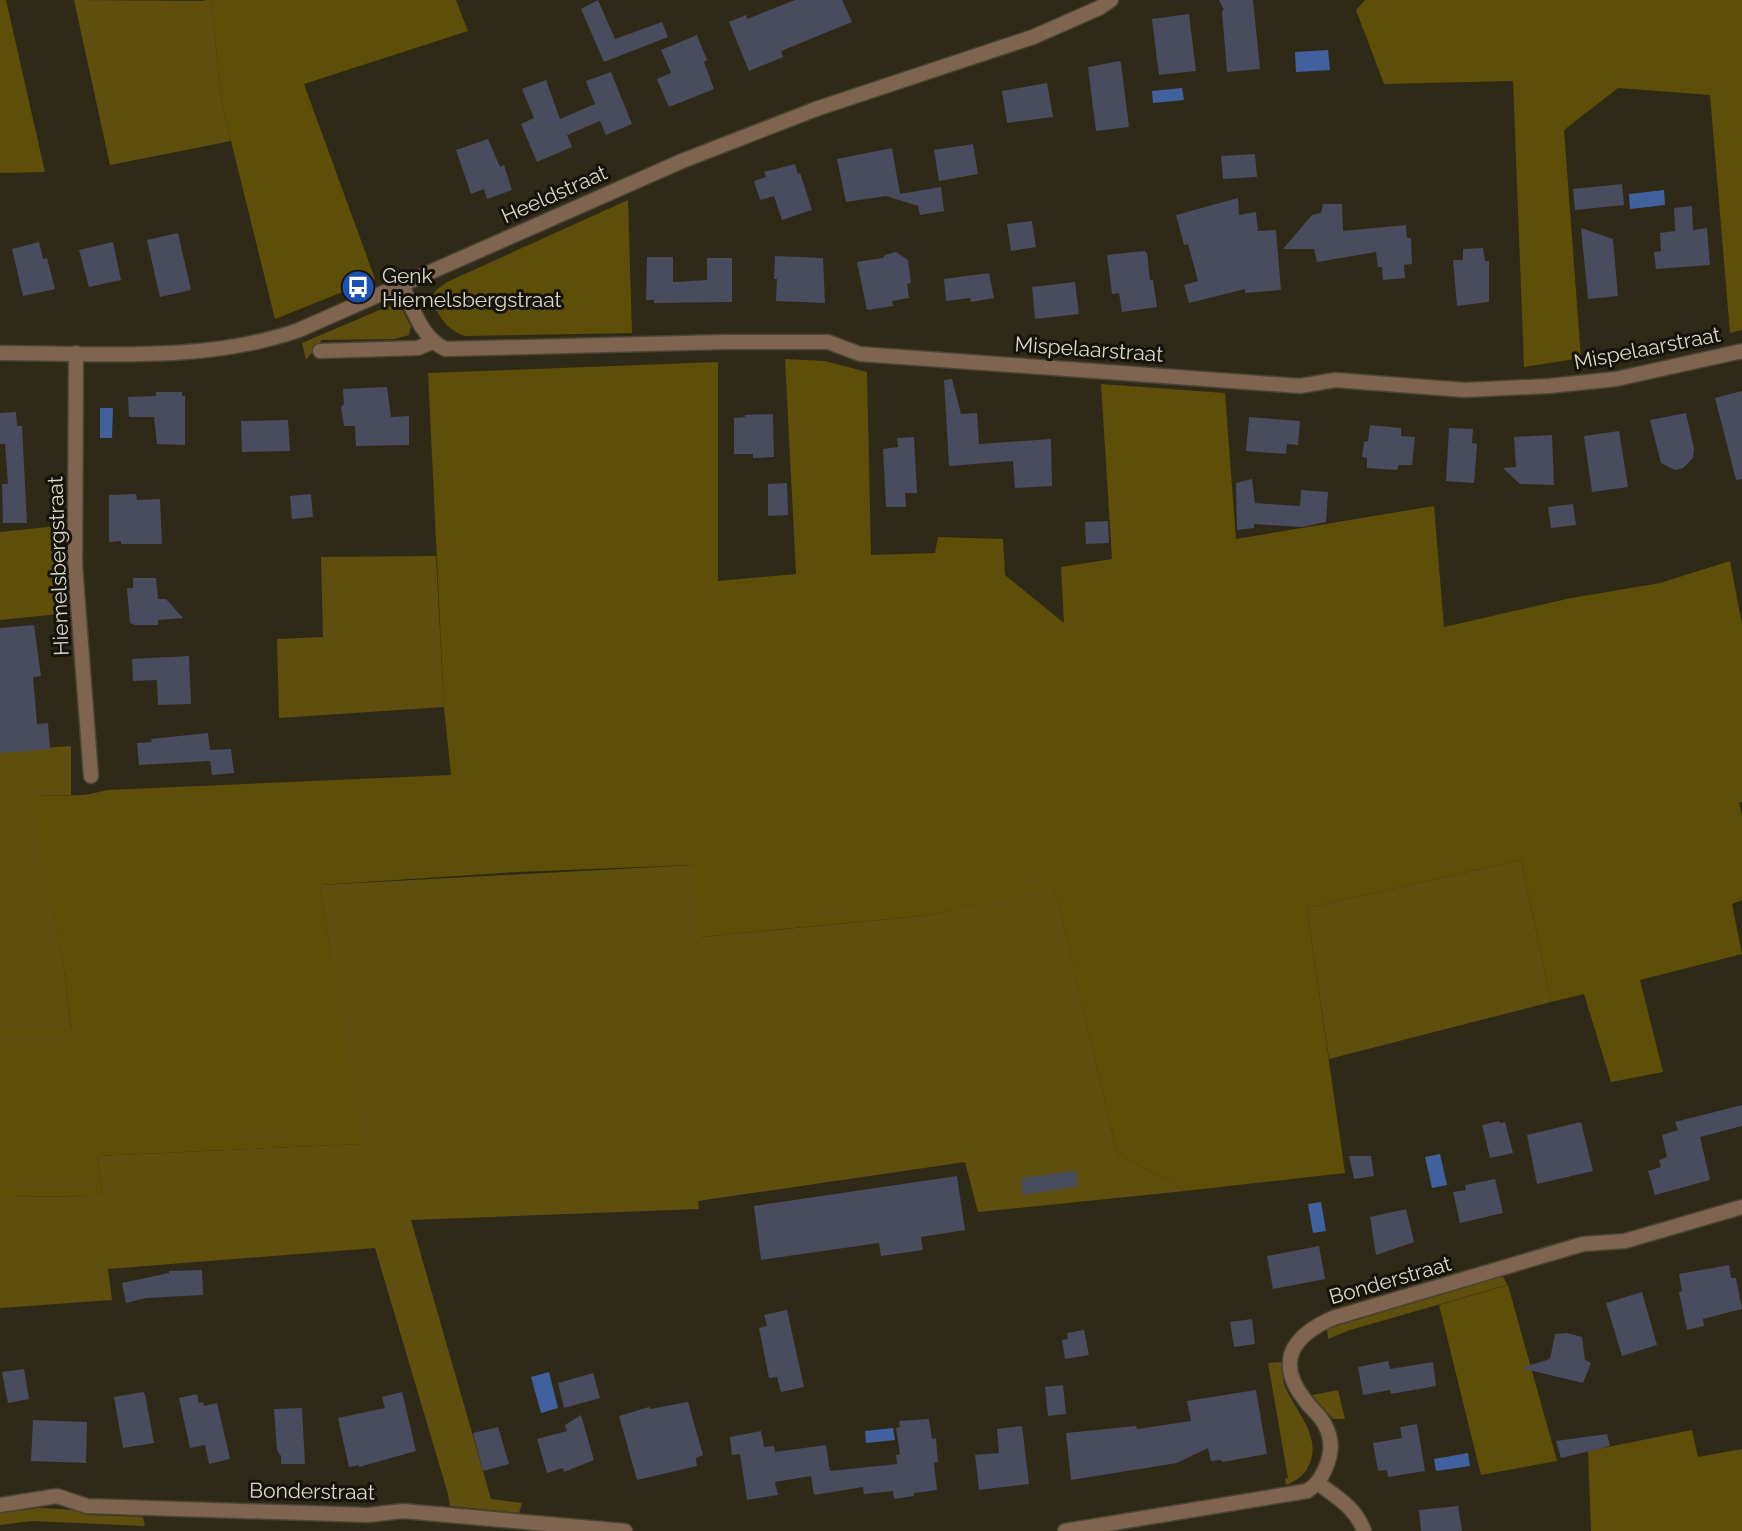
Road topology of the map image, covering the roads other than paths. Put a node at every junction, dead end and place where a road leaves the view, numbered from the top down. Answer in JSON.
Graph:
{"nodes":[{"id":1,"x":1111,"y":0,"type":"edge"},
{"id":2,"x":402,"y":285,"type":"junction"},
{"id":3,"x":432,"y":342,"type":"junction"},
{"id":4,"x":320,"y":351,"type":"dead end"},
{"id":5,"x":1742,"y":351,"type":"edge"},
{"id":6,"x":76,"y":353,"type":"junction"},
{"id":7,"x":0,"y":354,"type":"edge"},
{"id":8,"x":91,"y":776,"type":"dead end"},
{"id":9,"x":1742,"y":1207,"type":"edge"},
{"id":10,"x":1319,"y":1484,"type":"junction"},
{"id":11,"x":0,"y":1505,"type":"edge"},
{"id":12,"x":625,"y":1531,"type":"edge"},
{"id":13,"x":1065,"y":1531,"type":"edge"},
{"id":14,"x":1364,"y":1531,"type":"edge"}],
"edges":[{"from":1,"to":2,"type":"street","name":"Heeldstraat"},
{"from":2,"to":3,"type":"street"},
{"from":2,"to":6,"type":"street","name":"Heeldstraat"},
{"from":3,"to":4,"type":"street","name":"Mispelaarstraat"},
{"from":3,"to":5,"type":"street","name":"Mispelaarstraat"},
{"from":6,"to":7,"type":"street","name":"Heeldstraat"},
{"from":6,"to":8,"type":"street","name":"Hiemelsbergstraat"},
{"from":9,"to":10,"type":"street","name":"Bonderstraat"},
{"from":10,"to":13,"type":"street"},
{"from":10,"to":14,"type":"street"},
{"from":11,"to":12,"type":"street","name":"Bonderstraat"}]}
